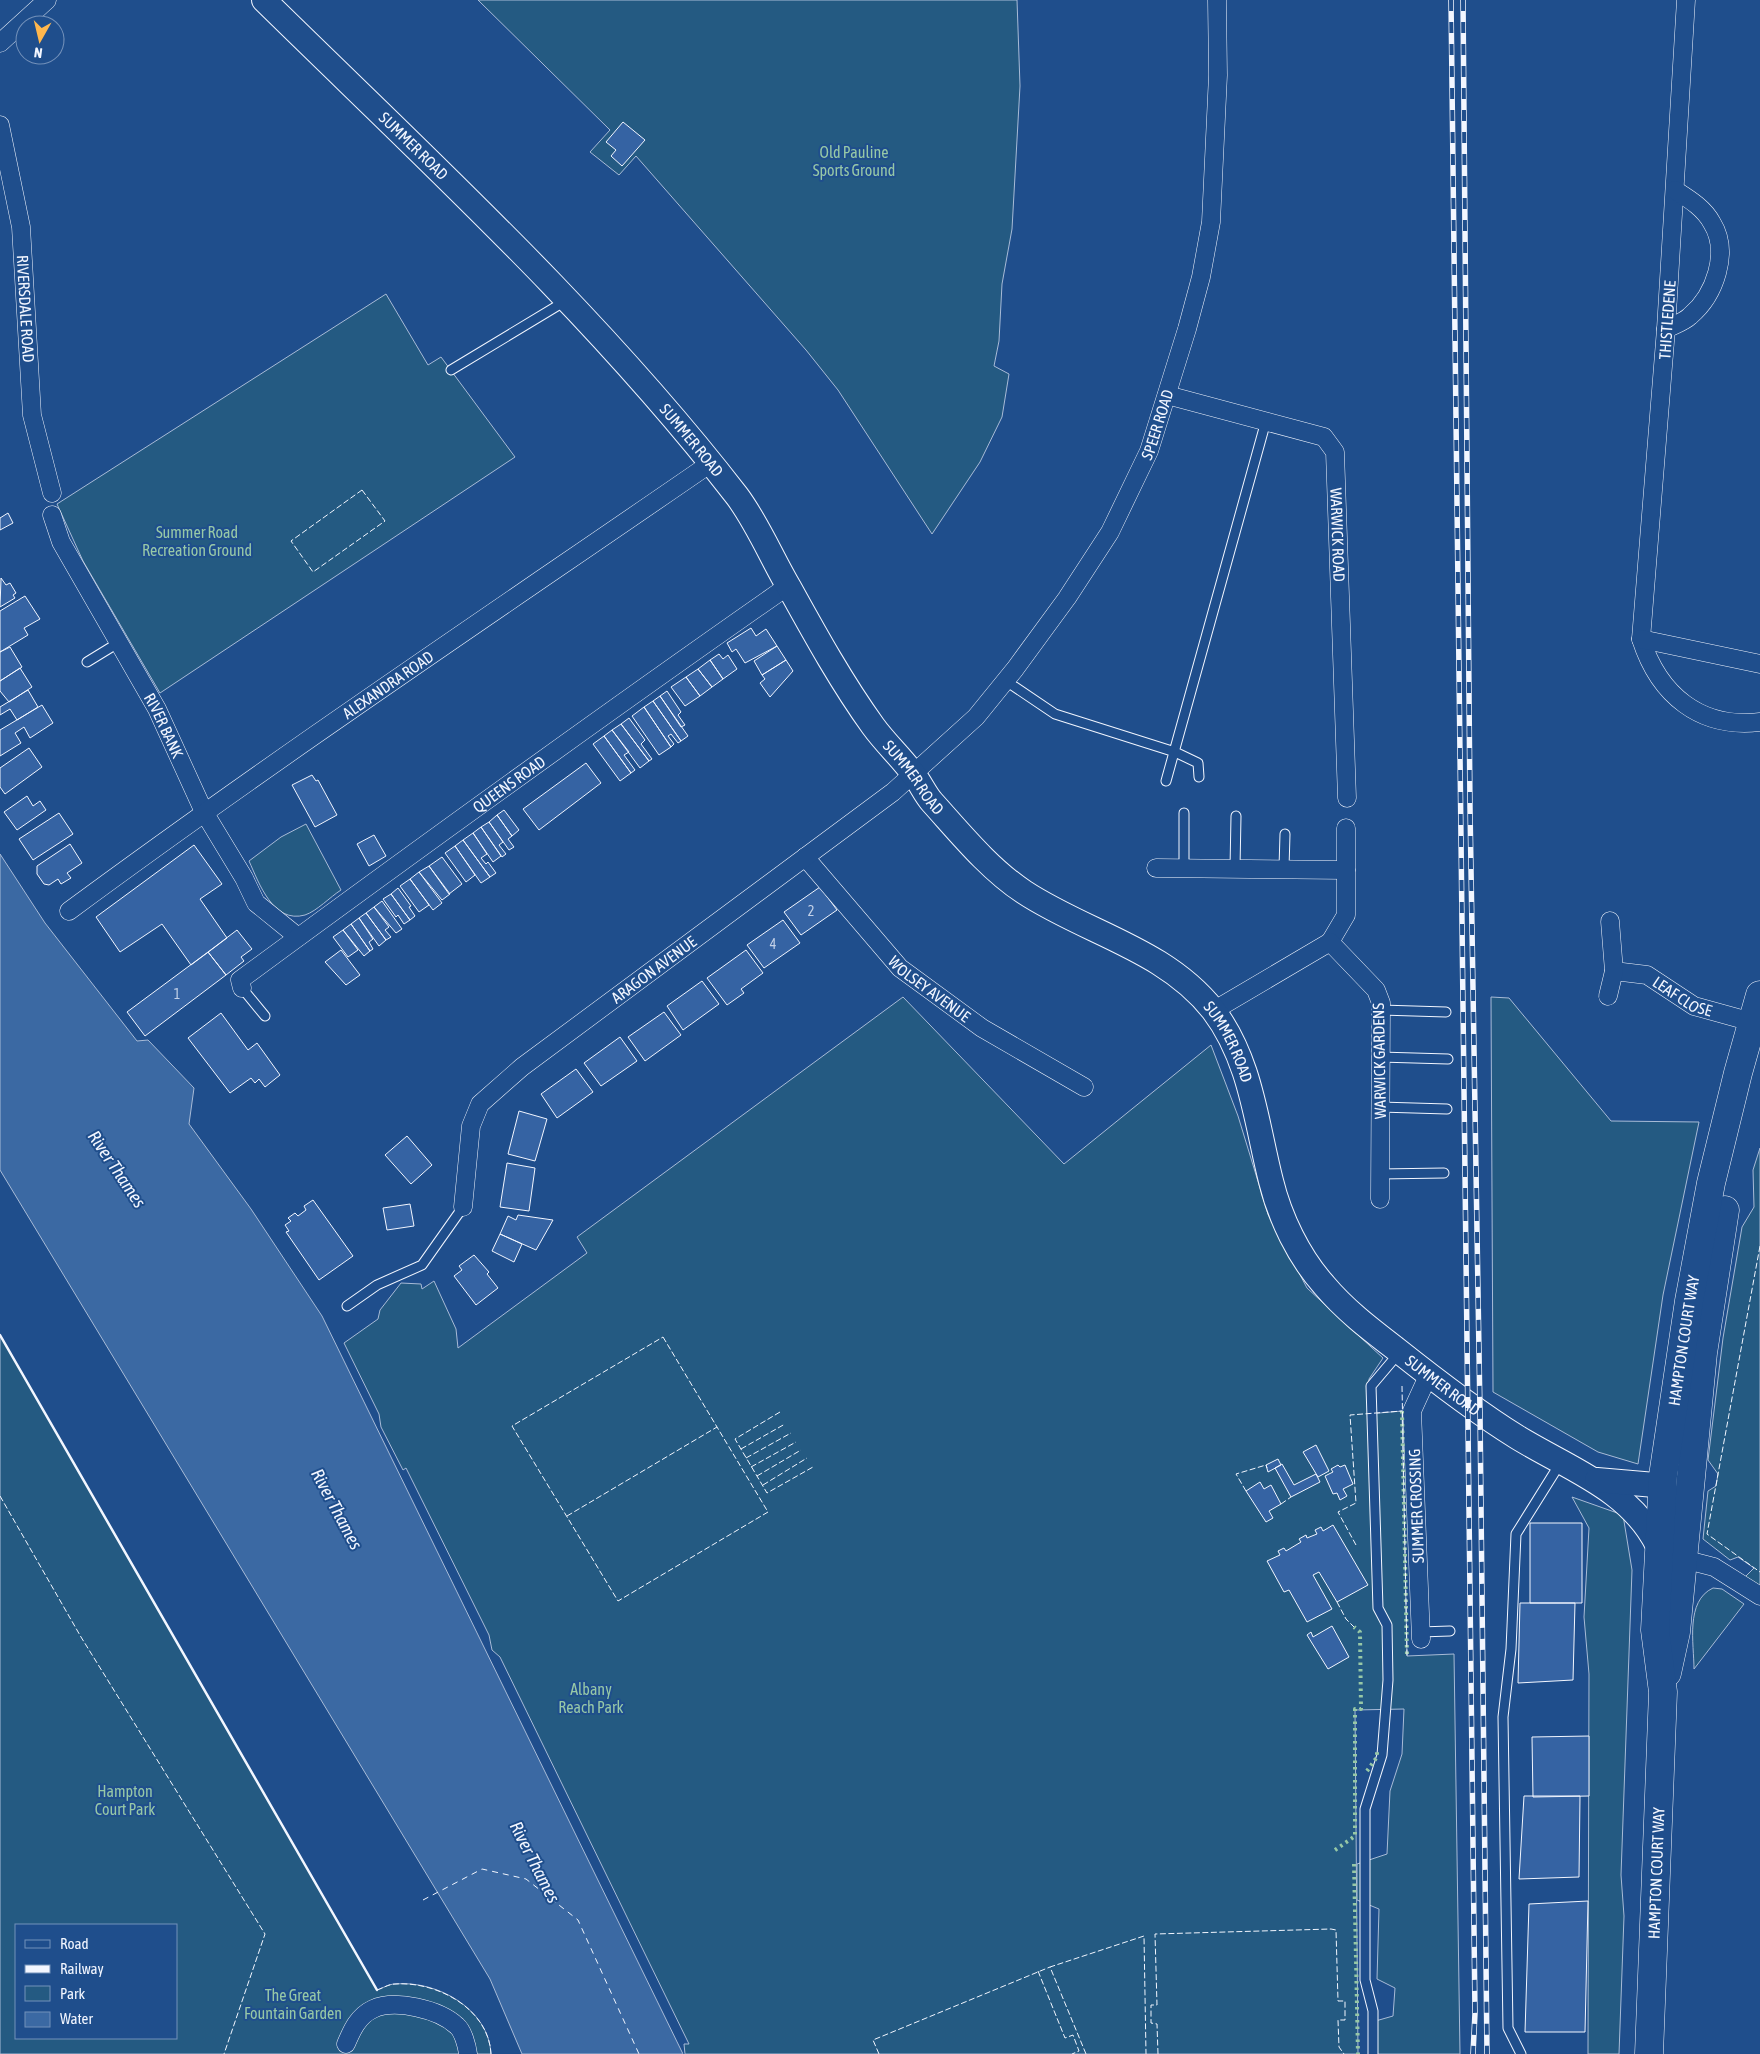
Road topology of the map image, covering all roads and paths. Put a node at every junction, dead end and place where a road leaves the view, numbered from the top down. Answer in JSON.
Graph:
{"nodes":[{"id":1,"x":47,"y":0,"type":"edge"},
{"id":2,"x":264,"y":0,"type":"edge"},
{"id":3,"x":1217,"y":0,"type":"edge"},
{"id":4,"x":1686,"y":0,"type":"edge"},
{"id":5,"x":0,"y":43,"type":"edge"},
{"id":6,"x":0,"y":125,"type":"edge"},
{"id":7,"x":1675,"y":190,"type":"junction"},
{"id":8,"x":568,"y":300,"type":"junction"},
{"id":9,"x":1666,"y":329,"type":"junction"},
{"id":10,"x":451,"y":370,"type":"dead end"},
{"id":11,"x":1167,"y":395,"type":"junction"},
{"id":12,"x":1266,"y":421,"type":"junction"},
{"id":13,"x":711,"y":463,"type":"junction"},
{"id":14,"x":52,"y":493,"type":"dead end"},
{"id":15,"x":52,"y":515,"type":"dead end"},
{"id":16,"x":788,"y":586,"type":"junction"},
{"id":17,"x":1641,"y":639,"type":"junction"},
{"id":18,"x":118,"y":643,"type":"junction"},
{"id":19,"x":87,"y":662,"type":"dead end"},
{"id":20,"x":1760,"y":664,"type":"edge"},
{"id":21,"x":1006,"y":681,"type":"junction"},
{"id":22,"x":1760,"y":722,"type":"edge"},
{"id":23,"x":1175,"y":752,"type":"junction"},
{"id":24,"x":913,"y":773,"type":"junction"},
{"id":25,"x":1199,"y":777,"type":"dead end"},
{"id":26,"x":1166,"y":781,"type":"dead end"},
{"id":27,"x":1347,"y":798,"type":"dead end"},
{"id":28,"x":204,"y":812,"type":"junction"},
{"id":29,"x":1184,"y":813,"type":"dead end"},
{"id":30,"x":1236,"y":816,"type":"dead end"},
{"id":31,"x":1346,"y":828,"type":"dead end"},
{"id":32,"x":1285,"y":834,"type":"dead end"},
{"id":33,"x":805,"y":857,"type":"junction"},
{"id":34,"x":1156,"y":868,"type":"dead end"},
{"id":35,"x":1184,"y":868,"type":"junction"},
{"id":36,"x":1235,"y":868,"type":"junction"},
{"id":37,"x":1284,"y":868,"type":"junction"},
{"id":38,"x":1346,"y":870,"type":"junction"},
{"id":39,"x":69,"y":911,"type":"dead end"},
{"id":40,"x":1610,"y":921,"type":"dead end"},
{"id":41,"x":298,"y":937,"type":"junction"},
{"id":42,"x":1330,"y":942,"type":"junction"},
{"id":43,"x":1614,"y":971,"type":"junction"},
{"id":44,"x":242,"y":988,"type":"joint"},
{"id":45,"x":1760,"y":995,"type":"edge"},
{"id":46,"x":1608,"y":996,"type":"dead end"},
{"id":47,"x":1381,"y":1010,"type":"junction"},
{"id":48,"x":1213,"y":1011,"type":"junction"},
{"id":49,"x":1446,"y":1012,"type":"dead end"},
{"id":50,"x":265,"y":1016,"type":"dead end"},
{"id":51,"x":1752,"y":1022,"type":"junction"},
{"id":52,"x":1760,"y":1055,"type":"edge"},
{"id":53,"x":1380,"y":1057,"type":"junction"},
{"id":54,"x":1448,"y":1059,"type":"dead end"},
{"id":55,"x":1084,"y":1087,"type":"dead end"},
{"id":56,"x":1380,"y":1107,"type":"junction"},
{"id":57,"x":1447,"y":1108,"type":"dead end"},
{"id":58,"x":1444,"y":1173,"type":"dead end"},
{"id":59,"x":1380,"y":1174,"type":"junction"},
{"id":60,"x":1380,"y":1199,"type":"dead end"},
{"id":61,"x":463,"y":1207,"type":"joint"},
{"id":62,"x":347,"y":1306,"type":"dead end"},
{"id":63,"x":1400,"y":1352,"type":"junction"},
{"id":64,"x":1428,"y":1376,"type":"junction"},
{"id":65,"x":1561,"y":1462,"type":"junction"},
{"id":66,"x":1662,"y":1476,"type":"junction"},
{"id":67,"x":1593,"y":1480,"type":"junction"},
{"id":68,"x":1666,"y":1554,"type":"junction"},
{"id":69,"x":1760,"y":1596,"type":"edge"},
{"id":70,"x":1450,"y":1631,"type":"dead end"},
{"id":71,"x":1420,"y":1636,"type":"joint"},
{"id":72,"x":346,"y":2044,"type":"dead end"},
{"id":73,"x":468,"y":2054,"type":"edge"},
{"id":74,"x":1373,"y":2054,"type":"edge"},
{"id":75,"x":1521,"y":2054,"type":"edge"},
{"id":76,"x":1648,"y":2054,"type":"edge"}],
"edges":[{"from":1,"to":5,"type":"street"},
{"from":2,"to":8,"type":"street","name":"SUMMER ROAD"},
{"from":3,"to":11,"type":"street","name":"SPEER ROAD"},
{"from":4,"to":7,"type":"street","name":"THISTLEDENE"},
{"from":6,"to":14,"type":"street","name":"RIVERSDALE ROAD"},
{"from":7,"to":9,"type":"street","name":"THISTLEDENE"},
{"from":7,"to":9,"type":"street"},
{"from":8,"to":10,"type":"lane"},
{"from":8,"to":13,"type":"street","name":"SUMMER ROAD"},
{"from":9,"to":17,"type":"street","name":"THISTLEDENE"},
{"from":11,"to":12,"type":"street","name":"WARWICK ROAD"},
{"from":11,"to":21,"type":"street","name":"SPEER ROAD"},
{"from":12,"to":23,"type":"lane"},
{"from":12,"to":27,"type":"street","name":"WARWICK ROAD"},
{"from":13,"to":16,"type":"street","name":"SUMMER ROAD"},
{"from":13,"to":28,"type":"street","name":"ALEXANDRA ROAD"},
{"from":15,"to":18,"type":"street","name":"RIVER BANK"},
{"from":16,"to":24,"type":"street","name":"SUMMER ROAD"},
{"from":16,"to":41,"type":"street","name":"QUEENS ROAD"},
{"from":17,"to":20,"type":"street"},
{"from":17,"to":22,"type":"street","name":"THISTLEDENE"},
{"from":18,"to":19,"type":"lane"},
{"from":18,"to":28,"type":"street","name":"RIVER BANK"},
{"from":21,"to":23,"type":"lane"},
{"from":21,"to":24,"type":"street","name":"SPEER ROAD"},
{"from":23,"to":25,"type":"lane"},
{"from":23,"to":26,"type":"lane"},
{"from":24,"to":33,"type":"street","name":"ARAGON AVENUE"},
{"from":24,"to":48,"type":"street","name":"SUMMER ROAD"},
{"from":28,"to":39,"type":"street","name":"ALEXANDRA ROAD"},
{"from":28,"to":41,"type":"street","name":"RIVER BANK"},
{"from":29,"to":35,"type":"lane"},
{"from":30,"to":36,"type":"lane"},
{"from":31,"to":38,"type":"street"},
{"from":32,"to":37,"type":"lane"},
{"from":33,"to":55,"type":"street","name":"WOLSEY AVENUE"},
{"from":33,"to":61,"type":"street","name":"ARAGON AVENUE"},
{"from":34,"to":35,"type":"street"},
{"from":35,"to":36,"type":"street"},
{"from":36,"to":37,"type":"street"},
{"from":37,"to":38,"type":"street"},
{"from":38,"to":42,"type":"street"},
{"from":40,"to":43,"type":"street"},
{"from":41,"to":44,"type":"street","name":"QUEENS ROAD"},
{"from":42,"to":47,"type":"street","name":"WARWICK GARDENS"},
{"from":42,"to":48,"type":"street"},
{"from":43,"to":46,"type":"street"},
{"from":43,"to":51,"type":"street","name":"LEAF CLOSE"},
{"from":44,"to":50,"type":"lane"},
{"from":45,"to":51,"type":"highway","name":"HAMPTON COURT WAY"},
{"from":47,"to":49,"type":"lane"},
{"from":47,"to":53,"type":"street","name":"WARWICK GARDENS"},
{"from":48,"to":63,"type":"street","name":"SUMMER ROAD"},
{"from":51,"to":66,"type":"highway","name":"HAMPTON COURT WAY"},
{"from":52,"to":68,"type":"highway","name":"HAMPTON COURT WAY"},
{"from":53,"to":54,"type":"lane"},
{"from":53,"to":56,"type":"street","name":"WARWICK GARDENS"},
{"from":56,"to":57,"type":"lane"},
{"from":56,"to":59,"type":"street","name":"WARWICK GARDENS"},
{"from":58,"to":59,"type":"lane"},
{"from":59,"to":60,"type":"street","name":"WARWICK GARDENS"},
{"from":61,"to":62,"type":"lane"},
{"from":63,"to":64,"type":"street","name":"SUMMER ROAD"},
{"from":63,"to":74,"type":"lane"},
{"from":64,"to":65,"type":"street","name":"SUMMER ROAD"},
{"from":64,"to":71,"type":"street","name":"SUMMER CROSSING"},
{"from":65,"to":67,"type":"street","name":"SUMMER ROAD"},
{"from":65,"to":75,"type":"lane"},
{"from":66,"to":67,"type":"street","name":"SUMMER ROAD"},
{"from":66,"to":68,"type":"highway","name":"HAMPTON COURT WAY"},
{"from":67,"to":68,"type":"street","name":"SUMMER ROAD"},
{"from":68,"to":69,"type":"street"},
{"from":68,"to":76,"type":"highway","name":"HAMPTON COURT WAY"},
{"from":70,"to":71,"type":"lane"},
{"from":72,"to":73,"type":"street"}]}
